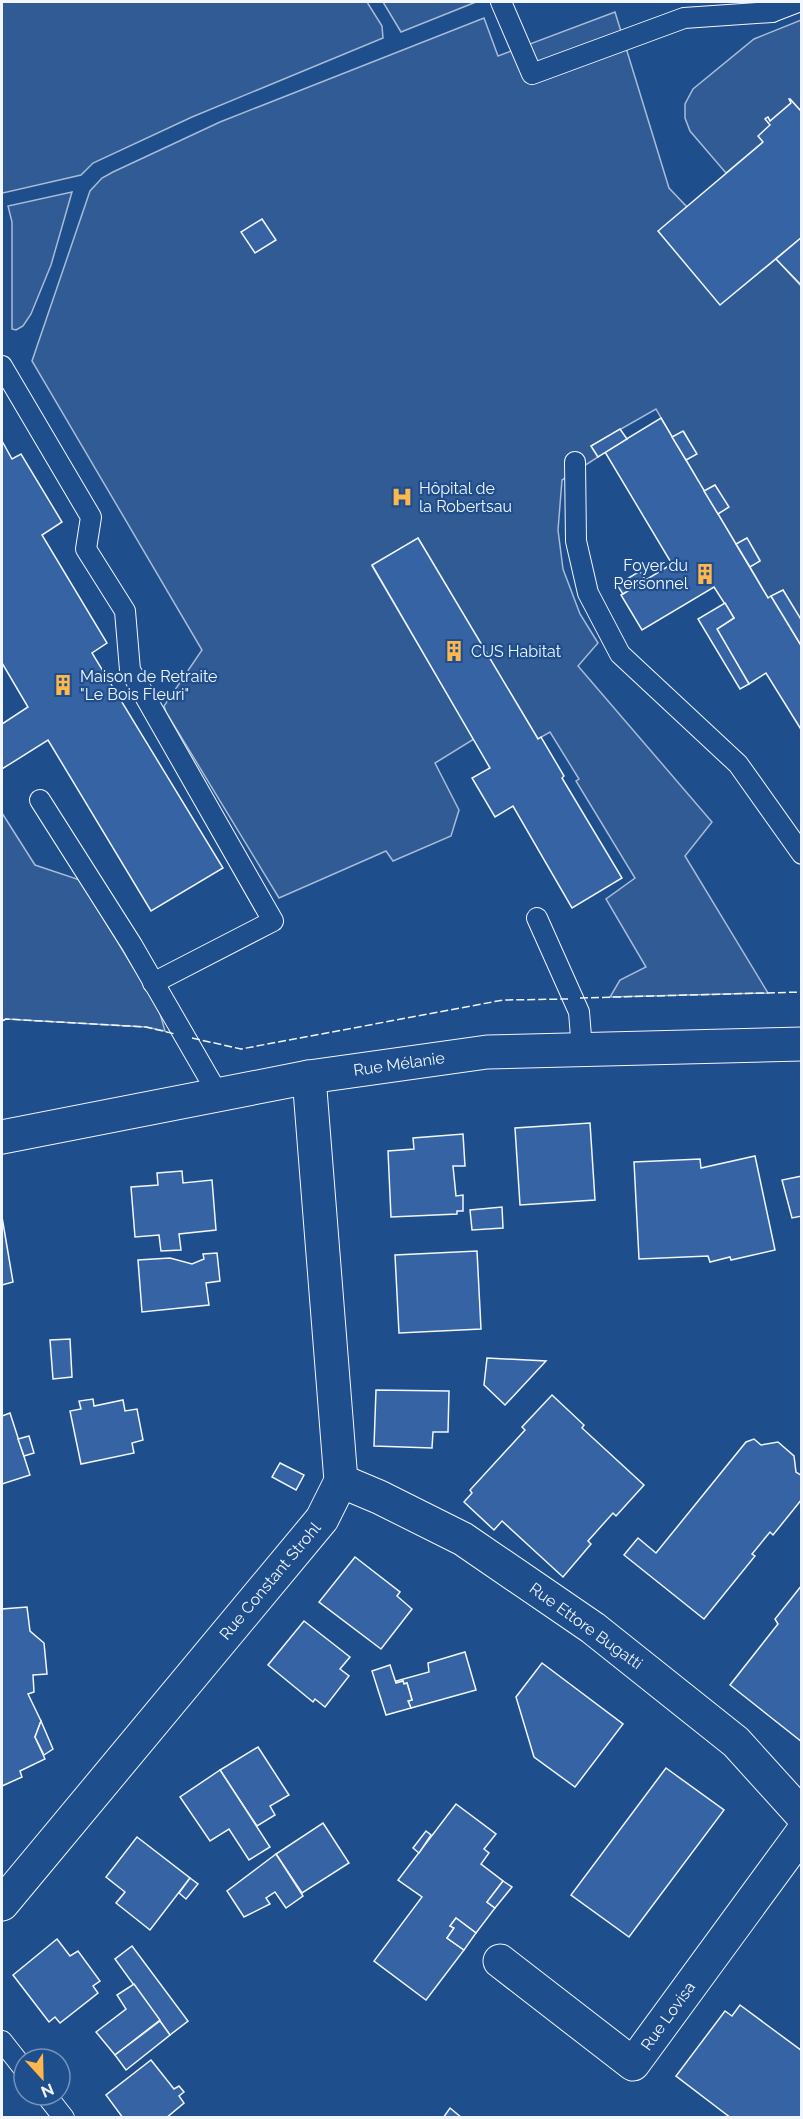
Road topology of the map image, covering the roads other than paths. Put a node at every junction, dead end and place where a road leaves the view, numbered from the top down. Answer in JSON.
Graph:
{"nodes":[{"id":1,"x":501,"y":2,"type":"edge"},
{"id":2,"x":798,"y":2,"type":"edge"},
{"id":3,"x":771,"y":7,"type":"edge"},
{"id":4,"x":2,"y":366,"type":"edge"},
{"id":5,"x":575,"y":462,"type":"dead end"},
{"id":6,"x":40,"y":800,"type":"dead end"},
{"id":7,"x":801,"y":854,"type":"edge"},
{"id":8,"x":537,"y":918,"type":"dead end"},
{"id":9,"x":153,"y":983,"type":"junction"},
{"id":10,"x":801,"y":1044,"type":"edge"},
{"id":11,"x":582,"y":1049,"type":"junction"},
{"id":12,"x":309,"y":1077,"type":"junction"},
{"id":13,"x":218,"y":1094,"type":"junction"},
{"id":14,"x":2,"y":1137,"type":"edge"},
{"id":15,"x":340,"y":1481,"type":"junction"},
{"id":16,"x":801,"y":1815,"type":"edge"},
{"id":17,"x":801,"y":1833,"type":"edge"},
{"id":18,"x":2,"y":1904,"type":"edge"},
{"id":19,"x":500,"y":1961,"type":"dead end"},
{"id":20,"x":2,"y":2041,"type":"edge"},
{"id":21,"x":12,"y":2053,"type":"edge"}],
"edges":[{"from":1,"to":3,"type":"lane"},
{"from":2,"to":3,"type":"lane"},
{"from":4,"to":9,"type":"lane"},
{"from":5,"to":7,"type":"lane"},
{"from":6,"to":9,"type":"lane"},
{"from":8,"to":11,"type":"lane"},
{"from":9,"to":13,"type":"lane"},
{"from":10,"to":11,"type":"street","name":"Rue Mélanie"},
{"from":11,"to":12,"type":"street","name":"Rue Mélanie"},
{"from":12,"to":13,"type":"street","name":"Rue Mélanie"},
{"from":12,"to":15,"type":"street","name":"Rue Constant Strohl"},
{"from":13,"to":14,"type":"street","name":"Rue Mélanie"},
{"from":15,"to":16,"type":"street","name":"Rue Ettore Bugatti"},
{"from":15,"to":18,"type":"street","name":"Rue Constant Strohl"},
{"from":17,"to":19,"type":"street","name":"Rue Lovisa"},
{"from":20,"to":21,"type":"lane"}]}
